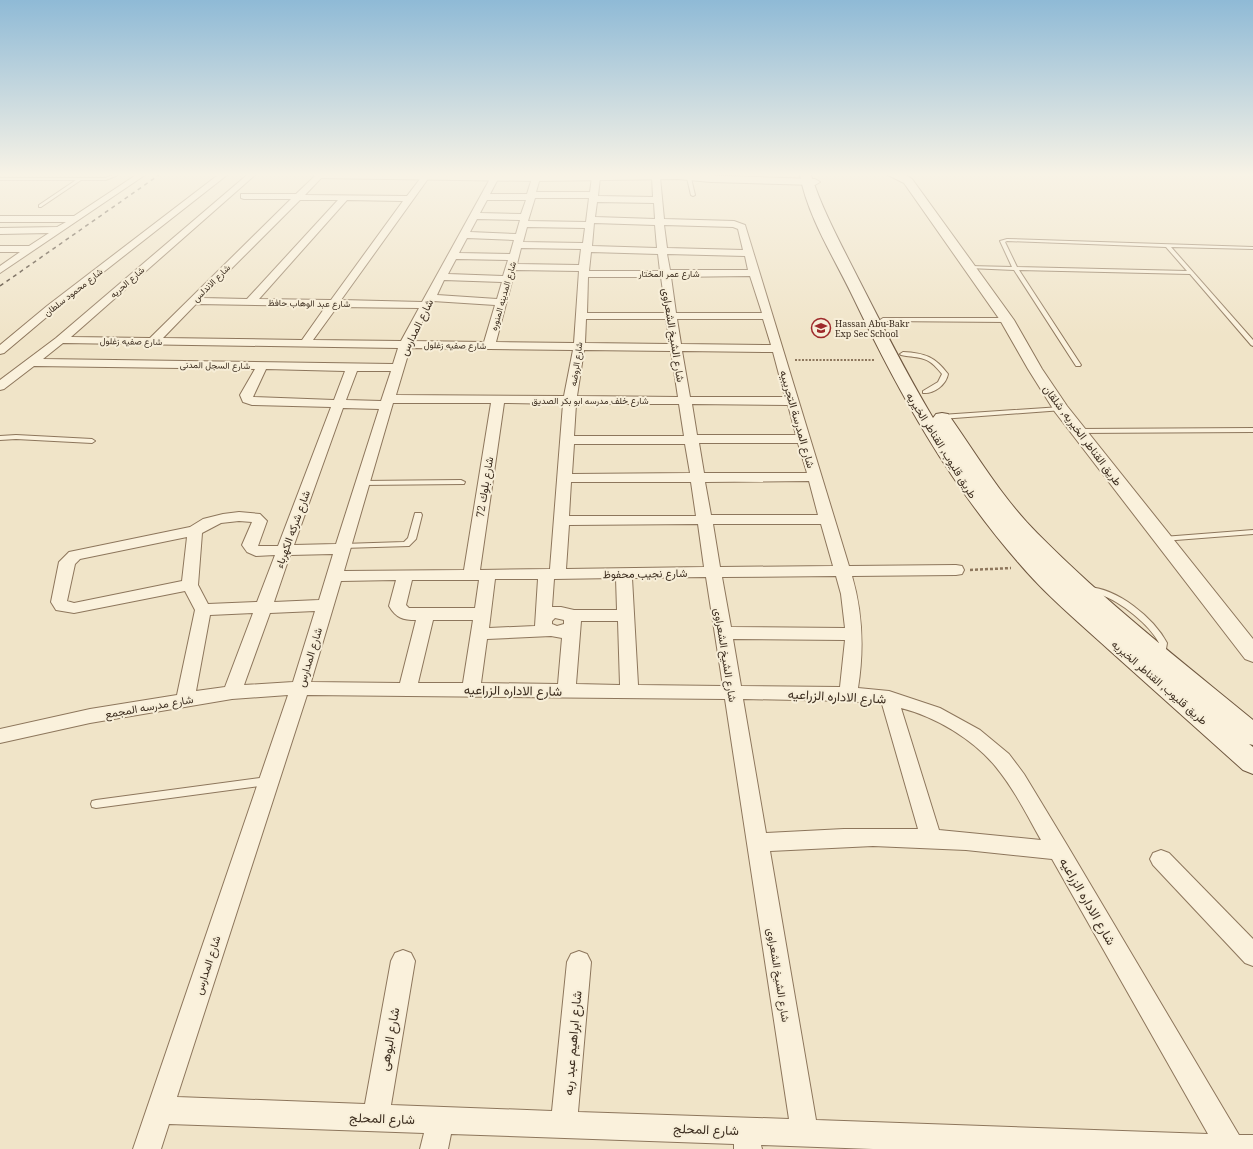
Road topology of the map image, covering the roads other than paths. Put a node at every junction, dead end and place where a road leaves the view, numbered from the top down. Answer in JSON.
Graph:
{"nodes":[{"id":1,"x":154,"y":229,"type":"edge"},
{"id":2,"x":189,"y":229,"type":"edge"},
{"id":3,"x":266,"y":229,"type":"edge"},
{"id":4,"x":317,"y":229,"type":"edge"},
{"id":5,"x":389,"y":229,"type":"edge"},
{"id":6,"x":467,"y":229,"type":"edge"},
{"id":7,"x":522,"y":229,"type":"edge"},
{"id":8,"x":589,"y":229,"type":"edge"},
{"id":9,"x":658,"y":229,"type":"edge"},
{"id":10,"x":662,"y":229,"type":"junction"},
{"id":11,"x":667,"y":229,"type":"edge"},
{"id":12,"x":741,"y":229,"type":"edge"},
{"id":13,"x":827,"y":229,"type":"edge"},
{"id":14,"x":836,"y":229,"type":"edge"},
{"id":15,"x":942,"y":229,"type":"edge"},
{"id":16,"x":59,"y":230,"type":"joint"},
{"id":17,"x":0,"y":231,"type":"edge"},
{"id":18,"x":463,"y":235,"type":"junction"},
{"id":19,"x":519,"y":240,"type":"junction"},
{"id":20,"x":1167,"y":245,"type":"junction"},
{"id":21,"x":587,"y":247,"type":"junction"},
{"id":22,"x":1253,"y":248,"type":"edge"},
{"id":23,"x":0,"y":249,"type":"edge"},
{"id":24,"x":31,"y":249,"type":"junction"},
{"id":25,"x":662,"y":251,"type":"junction"},
{"id":26,"x":749,"y":253,"type":"junction"},
{"id":27,"x":452,"y":256,"type":"junction"},
{"id":28,"x":513,"y":262,"type":"junction"},
{"id":29,"x":970,"y":267,"type":"junction"},
{"id":30,"x":1014,"y":267,"type":"junction"},
{"id":31,"x":0,"y":270,"type":"edge"},
{"id":32,"x":584,"y":271,"type":"junction"},
{"id":33,"x":665,"y":273,"type":"junction"},
{"id":34,"x":754,"y":273,"type":"junction"},
{"id":35,"x":1191,"y":273,"type":"junction"},
{"id":36,"x":440,"y":277,"type":"junction"},
{"id":37,"x":508,"y":279,"type":"junction"},
{"id":38,"x":193,"y":301,"type":"junction"},
{"id":39,"x":250,"y":302,"type":"junction"},
{"id":40,"x":427,"y":302,"type":"junction"},
{"id":41,"x":501,"y":302,"type":"junction"},
{"id":42,"x":334,"y":304,"type":"junction"},
{"id":43,"x":581,"y":316,"type":"junction"},
{"id":44,"x":671,"y":316,"type":"junction"},
{"id":45,"x":768,"y":316,"type":"junction"},
{"id":46,"x":883,"y":320,"type":"junction"},
{"id":47,"x":1007,"y":320,"type":"junction"},
{"id":48,"x":60,"y":340,"type":"junction"},
{"id":49,"x":152,"y":341,"type":"junction"},
{"id":50,"x":179,"y":342,"type":"junction"},
{"id":51,"x":245,"y":343,"type":"junction"},
{"id":52,"x":305,"y":343,"type":"junction"},
{"id":53,"x":405,"y":344,"type":"junction"},
{"id":54,"x":1253,"y":344,"type":"edge"},
{"id":55,"x":489,"y":345,"type":"junction"},
{"id":56,"x":579,"y":346,"type":"junction"},
{"id":57,"x":676,"y":348,"type":"junction"},
{"id":58,"x":0,"y":352,"type":"edge"},
{"id":59,"x":779,"y":354,"type":"junction"},
{"id":60,"x":894,"y":356,"type":"junction"},
{"id":61,"x":34,"y":362,"type":"junction"},
{"id":62,"x":160,"y":364,"type":"junction"},
{"id":63,"x":1078,"y":364,"type":"dead end"},
{"id":64,"x":227,"y":365,"type":"junction"},
{"id":65,"x":263,"y":365,"type":"junction"},
{"id":66,"x":352,"y":367,"type":"junction"},
{"id":67,"x":397,"y":368,"type":"junction"},
{"id":68,"x":0,"y":386,"type":"edge"},
{"id":69,"x":925,"y":392,"type":"junction"},
{"id":70,"x":570,"y":399,"type":"junction"},
{"id":71,"x":498,"y":400,"type":"junction"},
{"id":72,"x":685,"y":400,"type":"junction"},
{"id":73,"x":793,"y":401,"type":"junction"},
{"id":74,"x":386,"y":402,"type":"junction"},
{"id":75,"x":339,"y":404,"type":"junction"},
{"id":76,"x":1061,"y":408,"type":"junction"},
{"id":77,"x":933,"y":418,"type":"junction"},
{"id":78,"x":1253,"y":430,"type":"edge"},
{"id":79,"x":1078,"y":431,"type":"junction"},
{"id":80,"x":0,"y":438,"type":"edge"},
{"id":81,"x":804,"y":439,"type":"junction"},
{"id":82,"x":568,"y":440,"type":"junction"},
{"id":83,"x":691,"y":440,"type":"junction"},
{"id":84,"x":92,"y":441,"type":"dead end"},
{"id":85,"x":697,"y":477,"type":"junction"},
{"id":86,"x":815,"y":477,"type":"junction"},
{"id":87,"x":565,"y":478,"type":"junction"},
{"id":88,"x":461,"y":482,"type":"dead end"},
{"id":89,"x":362,"y":483,"type":"junction"},
{"id":90,"x":418,"y":515,"type":"dead end"},
{"id":91,"x":827,"y":519,"type":"junction"},
{"id":92,"x":704,"y":520,"type":"junction"},
{"id":93,"x":562,"y":521,"type":"junction"},
{"id":94,"x":195,"y":531,"type":"junction"},
{"id":95,"x":1253,"y":532,"type":"edge"},
{"id":96,"x":1163,"y":539,"type":"junction"},
{"id":97,"x":342,"y":547,"type":"junction"},
{"id":98,"x":284,"y":550,"type":"junction"},
{"id":99,"x":956,"y":570,"type":"road end"},
{"id":100,"x":842,"y":571,"type":"junction"},
{"id":101,"x":713,"y":572,"type":"junction"},
{"id":102,"x":624,"y":573,"type":"junction"},
{"id":103,"x":552,"y":574,"type":"junction"},
{"id":104,"x":471,"y":575,"type":"junction"},
{"id":105,"x":488,"y":575,"type":"junction"},
{"id":106,"x":334,"y":576,"type":"junction"},
{"id":107,"x":405,"y":576,"type":"junction"},
{"id":108,"x":190,"y":585,"type":"junction"},
{"id":109,"x":325,"y":605,"type":"junction"},
{"id":110,"x":263,"y":607,"type":"junction"},
{"id":111,"x":203,"y":610,"type":"junction"},
{"id":112,"x":426,"y":614,"type":"junction"},
{"id":113,"x":482,"y":614,"type":"junction"},
{"id":114,"x":626,"y":615,"type":"junction"},
{"id":115,"x":571,"y":622,"type":"junction"},
{"id":116,"x":546,"y":625,"type":"junction"},
{"id":117,"x":723,"y":633,"type":"junction"},
{"id":118,"x":479,"y":634,"type":"junction"},
{"id":119,"x":854,"y":634,"type":"junction"},
{"id":120,"x":1253,"y":654,"type":"edge"},
{"id":121,"x":1146,"y":656,"type":"junction"},
{"id":122,"x":300,"y":688,"type":"junction"},
{"id":123,"x":407,"y":689,"type":"junction"},
{"id":124,"x":471,"y":690,"type":"junction"},
{"id":125,"x":567,"y":691,"type":"junction"},
{"id":126,"x":232,"y":692,"type":"junction"},
{"id":127,"x":629,"y":692,"type":"junction"},
{"id":128,"x":732,"y":693,"type":"junction"},
{"id":129,"x":848,"y":694,"type":"junction"},
{"id":130,"x":889,"y":698,"type":"junction"},
{"id":131,"x":186,"y":700,"type":"junction"},
{"id":132,"x":1253,"y":735,"type":"edge"},
{"id":133,"x":0,"y":736,"type":"edge"},
{"id":134,"x":1253,"y":763,"type":"edge"},
{"id":135,"x":268,"y":781,"type":"junction"},
{"id":136,"x":96,"y":804,"type":"dead end"},
{"id":137,"x":931,"y":838,"type":"junction"},
{"id":138,"x":758,"y":843,"type":"junction"},
{"id":139,"x":1059,"y":851,"type":"junction"},
{"id":140,"x":1161,"y":858,"type":"dead end"},
{"id":141,"x":1253,"y":955,"type":"edge"},
{"id":142,"x":403,"y":961,"type":"dead end"},
{"id":143,"x":579,"y":962,"type":"dead end"},
{"id":144,"x":159,"y":1110,"type":"junction"},
{"id":145,"x":376,"y":1118,"type":"junction"},
{"id":146,"x":441,"y":1120,"type":"junction"},
{"id":147,"x":564,"y":1124,"type":"junction"},
{"id":148,"x":805,"y":1132,"type":"junction"},
{"id":149,"x":747,"y":1140,"type":"edge"},
{"id":150,"x":1242,"y":1148,"type":"edge"},
{"id":151,"x":147,"y":1149,"type":"edge"},
{"id":152,"x":434,"y":1149,"type":"edge"}],
"edges":[{"from":1,"to":58,"type":"street","name":"شارع محمود سلطان"},
{"from":2,"to":48,"type":"street","name":"شارع الحريه"},
{"from":3,"to":38,"type":"street","name":"شارع الاندلس"},
{"from":4,"to":39,"type":"street"},
{"from":5,"to":42,"type":"street"},
{"from":6,"to":18,"type":"street","name":"شارع المدارس"},
{"from":7,"to":19,"type":"street","name":"شارع المدينه المنوره"},
{"from":8,"to":21,"type":"street","name":"شارع الروضه"},
{"from":9,"to":10,"type":"street"},
{"from":10,"to":11,"type":"street","name":"شارع المدرسة التجريبيه"},
{"from":10,"to":25,"type":"street","name":"شارع الشيخ الشعراوى"},
{"from":12,"to":26,"type":"street","name":"شارع المدرسة التجريبيه"},
{"from":13,"to":60,"type":"main road","name":"طريق قليوب, القناطر الخيريه"},
{"from":14,"to":46,"type":"main road","name":"طريق قليوب, القناطر الخيريه"},
{"from":15,"to":29,"type":"street","name":"طريق القناطر الخيريه, شلقان"},
{"from":16,"to":17,"type":"street"},
{"from":16,"to":24,"type":"street"},
{"from":18,"to":19,"type":"street"},
{"from":18,"to":27,"type":"street","name":"شارع المدارس"},
{"from":19,"to":21,"type":"street"},
{"from":19,"to":28,"type":"street","name":"شارع المدينه المنوره"},
{"from":20,"to":22,"type":"lane"},
{"from":20,"to":30,"type":"lane"},
{"from":20,"to":35,"type":"lane"},
{"from":21,"to":25,"type":"street"},
{"from":21,"to":32,"type":"street","name":"شارع الروضه"},
{"from":23,"to":24,"type":"street"},
{"from":24,"to":31,"type":"street"},
{"from":25,"to":26,"type":"street"},
{"from":25,"to":33,"type":"street","name":"شارع الشيخ الشعراوى"},
{"from":26,"to":34,"type":"street","name":"شارع المدرسة التجريبيه"},
{"from":27,"to":28,"type":"street","name":"شارع عمر المختار"},
{"from":27,"to":36,"type":"street","name":"شارع المدارس"},
{"from":28,"to":32,"type":"street","name":"شارع عمر المختار"},
{"from":28,"to":37,"type":"street","name":"شارع المدينه المنوره"},
{"from":29,"to":30,"type":"lane"},
{"from":29,"to":47,"type":"street","name":"طريق القناطر الخيريه, شلقان"},
{"from":30,"to":35,"type":"lane"},
{"from":30,"to":63,"type":"lane"},
{"from":32,"to":33,"type":"street","name":"شارع عمر المختار"},
{"from":32,"to":43,"type":"street","name":"شارع الروضه"},
{"from":33,"to":34,"type":"street","name":"شارع عمر المختار"},
{"from":33,"to":44,"type":"street","name":"شارع الشيخ الشعراوى"},
{"from":34,"to":45,"type":"street","name":"شارع المدرسة التجريبيه"},
{"from":35,"to":54,"type":"lane"},
{"from":36,"to":37,"type":"street"},
{"from":36,"to":40,"type":"street","name":"شارع المدارس"},
{"from":37,"to":41,"type":"street","name":"شارع المدينه المنوره"},
{"from":38,"to":39,"type":"street","name":"شارع عبد الوهاب حافظ"},
{"from":38,"to":49,"type":"street","name":"شارع الاندلس"},
{"from":39,"to":42,"type":"street","name":"شارع عبد الوهاب حافظ"},
{"from":40,"to":41,"type":"street","name":"شارع عبد الوهاب حافظ"},
{"from":40,"to":42,"type":"street","name":"شارع عبد الوهاب حافظ"},
{"from":40,"to":53,"type":"street","name":"شارع المدارس"},
{"from":41,"to":55,"type":"street","name":"شارع المدينه المنوره"},
{"from":42,"to":52,"type":"street"},
{"from":43,"to":44,"type":"street"},
{"from":43,"to":56,"type":"street","name":"شارع الروضه"},
{"from":44,"to":45,"type":"street"},
{"from":44,"to":57,"type":"street","name":"شارع الشيخ الشعراوى"},
{"from":45,"to":59,"type":"street","name":"شارع المدرسة التجريبيه"},
{"from":46,"to":47,"type":"lane"},
{"from":46,"to":60,"type":"main road","name":"طريق قليوب, القناطر الخيريه"},
{"from":47,"to":76,"type":"street","name":"طريق القناطر الخيريه, شلقان"},
{"from":48,"to":49,"type":"street","name":"شارع صفيه زغلول"},
{"from":48,"to":61,"type":"street","name":"شارع الحريه"},
{"from":49,"to":50,"type":"street","name":"شارع صفيه زغلول"},
{"from":50,"to":51,"type":"street","name":"شارع صفيه زغلول"},
{"from":50,"to":62,"type":"street"},
{"from":51,"to":52,"type":"street","name":"شارع صفيه زغلول"},
{"from":51,"to":64,"type":"street"},
{"from":52,"to":53,"type":"street","name":"شارع صفيه زغلول"},
{"from":53,"to":55,"type":"street","name":"شارع صفيه زغلول"},
{"from":53,"to":67,"type":"street","name":"شارع المدارس"},
{"from":55,"to":56,"type":"street","name":"شارع صفيه زغلول"},
{"from":56,"to":57,"type":"street","name":"شارع صفيه زغلول"},
{"from":56,"to":70,"type":"street","name":"شارع الروضه"},
{"from":57,"to":59,"type":"street","name":"شارع صفيه زغلول"},
{"from":57,"to":72,"type":"street","name":"شارع الشيخ الشعراوى"},
{"from":59,"to":73,"type":"street","name":"شارع المدرسة التجريبيه"},
{"from":60,"to":69,"type":"main road","name":"طريق قليوب, القناطر الخيريه"},
{"from":60,"to":69,"type":"lane"},
{"from":60,"to":77,"type":"main road","name":"طريق قليوب, القناطر الخيريه"},
{"from":61,"to":62,"type":"street","name":"شارع السجل المدنى"},
{"from":61,"to":68,"type":"street","name":"شارع الحريه"},
{"from":62,"to":64,"type":"street","name":"شارع السجل المدنى"},
{"from":64,"to":65,"type":"street","name":"شارع السجل المدنى"},
{"from":65,"to":66,"type":"street","name":"شارع السجل المدنى"},
{"from":65,"to":75,"type":"street","name":"شارع خلف مدرسه ابو بكر الصديق"},
{"from":66,"to":67,"type":"street","name":"شارع السجل المدنى"},
{"from":66,"to":75,"type":"street","name":"شارع شركه الكهرباء"},
{"from":67,"to":74,"type":"street","name":"شارع المدارس"},
{"from":69,"to":77,"type":"main road","name":"طريق قليوب, القناطر الخيريه"},
{"from":70,"to":71,"type":"street","name":"شارع خلف مدرسه ابو بكر الصديق"},
{"from":70,"to":72,"type":"street","name":"شارع خلف مدرسه ابو بكر الصديق"},
{"from":70,"to":82,"type":"street","name":"شارع الروضه"},
{"from":71,"to":74,"type":"street","name":"شارع خلف مدرسه ابو بكر الصديق"},
{"from":71,"to":104,"type":"street","name":"شارع بلوك 72"},
{"from":72,"to":73,"type":"street","name":"شارع خلف مدرسه ابو بكر الصديق"},
{"from":72,"to":83,"type":"street","name":"شارع الشيخ الشعراوى"},
{"from":73,"to":81,"type":"street","name":"شارع المدرسة التجريبيه"},
{"from":74,"to":75,"type":"street","name":"شارع خلف مدرسه ابو بكر الصديق"},
{"from":74,"to":89,"type":"street","name":"شارع المدارس"},
{"from":75,"to":98,"type":"street","name":"شارع شركه الكهرباء"},
{"from":76,"to":77,"type":"lane"},
{"from":76,"to":79,"type":"street","name":"طريق القناطر الخيريه, شلقان"},
{"from":77,"to":121,"type":"main road","name":"طريق قليوب, القناطر الخيريه"},
{"from":77,"to":121,"type":"main road","name":"طريق قليوب, القناطر الخيريه"},
{"from":78,"to":79,"type":"lane"},
{"from":79,"to":96,"type":"street","name":"طريق القناطر الخيريه, شلقان"},
{"from":80,"to":84,"type":"lane"},
{"from":81,"to":83,"type":"street"},
{"from":81,"to":86,"type":"street","name":"شارع المدرسة التجريبيه"},
{"from":82,"to":83,"type":"street"},
{"from":82,"to":87,"type":"street","name":"شارع الروضه"},
{"from":83,"to":85,"type":"street","name":"شارع الشيخ الشعراوى"},
{"from":85,"to":86,"type":"street"},
{"from":85,"to":87,"type":"street"},
{"from":85,"to":92,"type":"street","name":"شارع الشيخ الشعراوى"},
{"from":86,"to":91,"type":"street","name":"شارع المدرسة التجريبيه"},
{"from":87,"to":93,"type":"street","name":"شارع الروضه"},
{"from":88,"to":89,"type":"lane"},
{"from":89,"to":97,"type":"street","name":"شارع المدارس"},
{"from":90,"to":97,"type":"lane"},
{"from":91,"to":92,"type":"street"},
{"from":91,"to":100,"type":"street","name":"شارع المدرسة التجريبيه"},
{"from":92,"to":93,"type":"street"},
{"from":92,"to":101,"type":"street","name":"شارع الشيخ الشعراوى"},
{"from":93,"to":103,"type":"street","name":"شارع الروضه"},
{"from":94,"to":98,"type":"street"},
{"from":94,"to":108,"type":"street"},
{"from":94,"to":108,"type":"street"},
{"from":95,"to":96,"type":"lane"},
{"from":96,"to":120,"type":"street","name":"طريق القناطر الخيريه, شلقان"},
{"from":97,"to":98,"type":"street"},
{"from":97,"to":106,"type":"street","name":"شارع المدارس"},
{"from":98,"to":110,"type":"street","name":"شارع شركه الكهرباء"},
{"from":99,"to":100,"type":"street","name":"شارع نجيب محفوظ"},
{"from":100,"to":101,"type":"street","name":"شارع نجيب محفوظ"},
{"from":100,"to":119,"type":"street","name":"شارع المدرسة التجريبيه"},
{"from":101,"to":102,"type":"street","name":"شارع نجيب محفوظ"},
{"from":101,"to":117,"type":"street","name":"شارع الشيخ الشعراوى"},
{"from":102,"to":103,"type":"street","name":"شارع نجيب محفوظ"},
{"from":102,"to":114,"type":"street"},
{"from":103,"to":105,"type":"street","name":"شارع نجيب محفوظ"},
{"from":103,"to":116,"type":"street","name":"شارع الروضه"},
{"from":104,"to":105,"type":"street","name":"شارع نجيب محفوظ"},
{"from":104,"to":107,"type":"street","name":"شارع نجيب محفوظ"},
{"from":105,"to":113,"type":"street"},
{"from":106,"to":107,"type":"street","name":"شارع نجيب محفوظ"},
{"from":106,"to":109,"type":"street","name":"شارع المدارس"},
{"from":107,"to":112,"type":"street"},
{"from":108,"to":111,"type":"street"},
{"from":109,"to":110,"type":"street"},
{"from":109,"to":122,"type":"street","name":"شارع المدارس"},
{"from":110,"to":111,"type":"street"},
{"from":110,"to":126,"type":"street","name":"شارع شركه الكهرباء"},
{"from":111,"to":131,"type":"street"},
{"from":112,"to":113,"type":"street"},
{"from":112,"to":123,"type":"street"},
{"from":113,"to":118,"type":"street"},
{"from":114,"to":115,"type":"street"},
{"from":114,"to":127,"type":"street"},
{"from":115,"to":116,"type":"street"},
{"from":115,"to":125,"type":"street"},
{"from":116,"to":118,"type":"street"},
{"from":117,"to":119,"type":"street"},
{"from":117,"to":128,"type":"street","name":"شارع الشيخ الشعراوى"},
{"from":118,"to":124,"type":"street"},
{"from":119,"to":129,"type":"street","name":"شارع المدرسة التجريبيه"},
{"from":121,"to":132,"type":"main road","name":"طريق قليوب, القناطر الخيريه"},
{"from":121,"to":134,"type":"main road","name":"طريق قليوب, القناطر الخيريه"},
{"from":122,"to":123,"type":"street","name":"شارع الاداره الزراعيه"},
{"from":122,"to":126,"type":"street","name":"شارع مدرسه المجمع"},
{"from":122,"to":135,"type":"street","name":"شارع المدارس"},
{"from":123,"to":124,"type":"street","name":"شارع الاداره الزراعيه"},
{"from":124,"to":125,"type":"street","name":"شارع الاداره الزراعيه"},
{"from":125,"to":127,"type":"street","name":"شارع الاداره الزراعيه"},
{"from":126,"to":131,"type":"street","name":"شارع مدرسه المجمع"},
{"from":127,"to":128,"type":"street","name":"شارع الاداره الزراعيه"},
{"from":128,"to":129,"type":"street","name":"شارع الاداره الزراعيه"},
{"from":128,"to":138,"type":"street","name":"شارع الشيخ الشعراوى"},
{"from":129,"to":130,"type":"street","name":"شارع الاداره الزراعيه"},
{"from":130,"to":137,"type":"street"},
{"from":130,"to":139,"type":"street","name":"شارع الاداره الزراعيه"},
{"from":131,"to":133,"type":"street","name":"شارع مدرسه المجمع"},
{"from":135,"to":136,"type":"lane"},
{"from":135,"to":144,"type":"street","name":"شارع المدارس"},
{"from":137,"to":138,"type":"street"},
{"from":137,"to":139,"type":"street"},
{"from":138,"to":148,"type":"street","name":"شارع الشيخ الشعراوى"},
{"from":139,"to":150,"type":"street","name":"شارع الاداره الزراعيه"},
{"from":140,"to":141,"type":"street"},
{"from":142,"to":145,"type":"street","name":"شارع البوهى"},
{"from":143,"to":147,"type":"street","name":"شارع ابراهيم عبد ربه"},
{"from":144,"to":145,"type":"street","name":"شارع المحلج"},
{"from":144,"to":151,"type":"street","name":"شارع المدارس"},
{"from":145,"to":146,"type":"street","name":"شارع المحلج"},
{"from":146,"to":147,"type":"street","name":"شارع المحلج"},
{"from":146,"to":152,"type":"street"},
{"from":147,"to":149,"type":"street","name":"شارع المحلج"},
{"from":148,"to":149,"type":"street","name":"شارع المحلج"},
{"from":148,"to":150,"type":"street","name":"شارع المحلج"}]}
